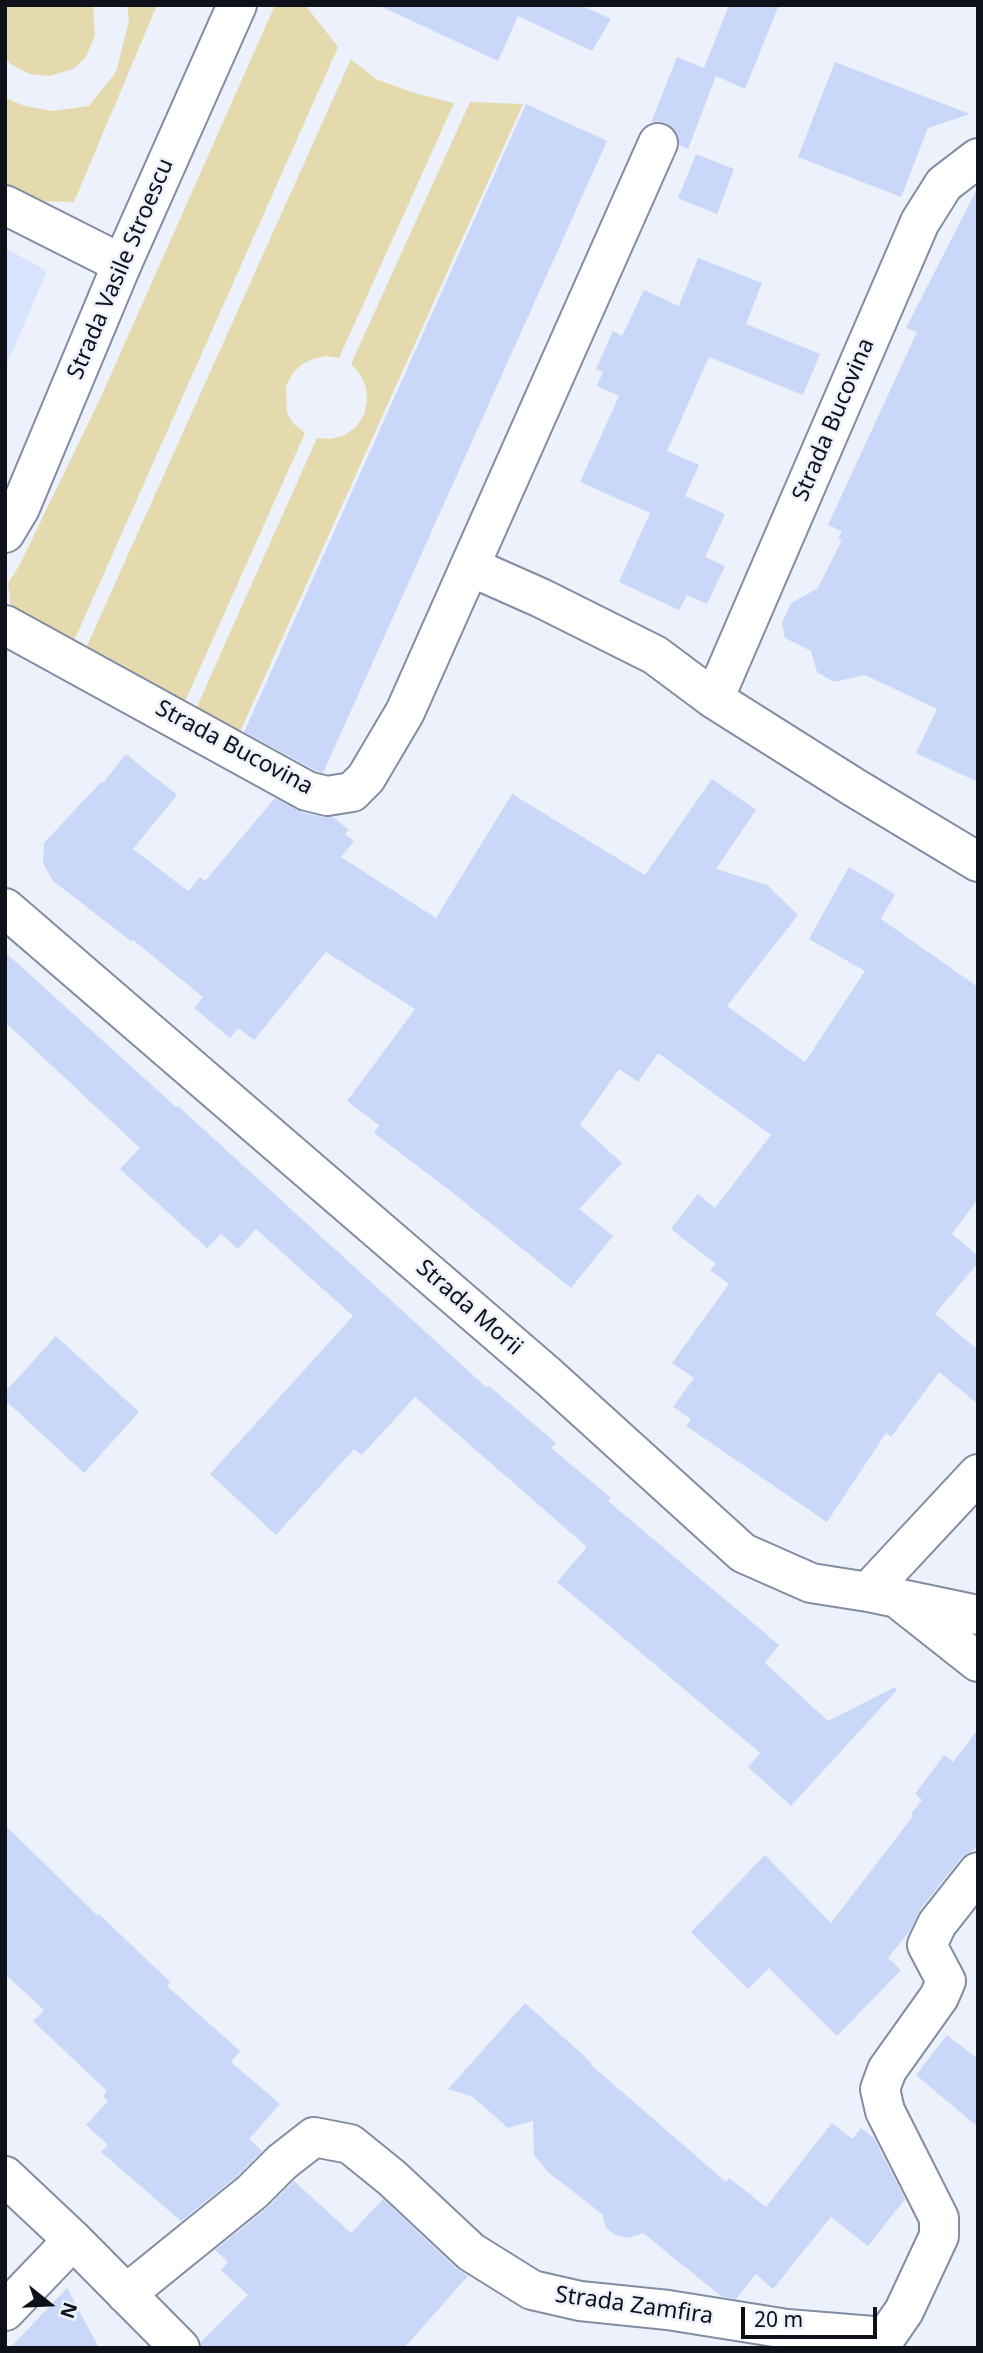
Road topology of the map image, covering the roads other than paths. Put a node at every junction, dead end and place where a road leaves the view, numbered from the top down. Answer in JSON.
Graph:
{"nodes":[{"id":1,"x":237,"y":5,"type":"edge"},
{"id":2,"x":658,"y":144,"type":"dead end"},
{"id":3,"x":978,"y":158,"type":"edge"},
{"id":4,"x":5,"y":205,"type":"edge"},
{"id":5,"x":122,"y":264,"type":"junction"},
{"id":6,"x":5,"y":533,"type":"edge"},
{"id":7,"x":471,"y":567,"type":"junction"},
{"id":8,"x":5,"y":625,"type":"edge"},
{"id":9,"x":714,"y":699,"type":"junction"},
{"id":10,"x":978,"y":862,"type":"edge"},
{"id":11,"x":5,"y":908,"type":"edge"},
{"id":12,"x":978,"y":1474,"type":"edge"},
{"id":13,"x":882,"y":1595,"type":"junction"},
{"id":14,"x":978,"y":1615,"type":"edge"},
{"id":15,"x":978,"y":1662,"type":"edge"},
{"id":16,"x":978,"y":1872,"type":"edge"},
{"id":17,"x":5,"y":2176,"type":"edge"},
{"id":18,"x":73,"y":2240,"type":"junction"},
{"id":19,"x":126,"y":2294,"type":"junction"},
{"id":20,"x":5,"y":2311,"type":"edge"},
{"id":21,"x":180,"y":2348,"type":"edge"}],
"edges":[{"from":1,"to":5,"type":"street","name":"Strada Vasile Stroescu"},
{"from":2,"to":7,"type":"street","name":"Strada Bucovina"},
{"from":3,"to":9,"type":"street","name":"Strada Bucovina"},
{"from":4,"to":5,"type":"street"},
{"from":5,"to":6,"type":"street","name":"Strada Vasile Stroescu"},
{"from":7,"to":8,"type":"street","name":"Strada Bucovina"},
{"from":7,"to":9,"type":"street"},
{"from":9,"to":10,"type":"street"},
{"from":11,"to":13,"type":"street","name":"Strada Morii"},
{"from":12,"to":13,"type":"street"},
{"from":13,"to":14,"type":"street","name":"Strada Morii"},
{"from":13,"to":15,"type":"street"},
{"from":16,"to":19,"type":"street","name":"Strada Zamfira"},
{"from":17,"to":18,"type":"street"},
{"from":18,"to":19,"type":"street"},
{"from":18,"to":20,"type":"street"},
{"from":19,"to":21,"type":"street"}]}
